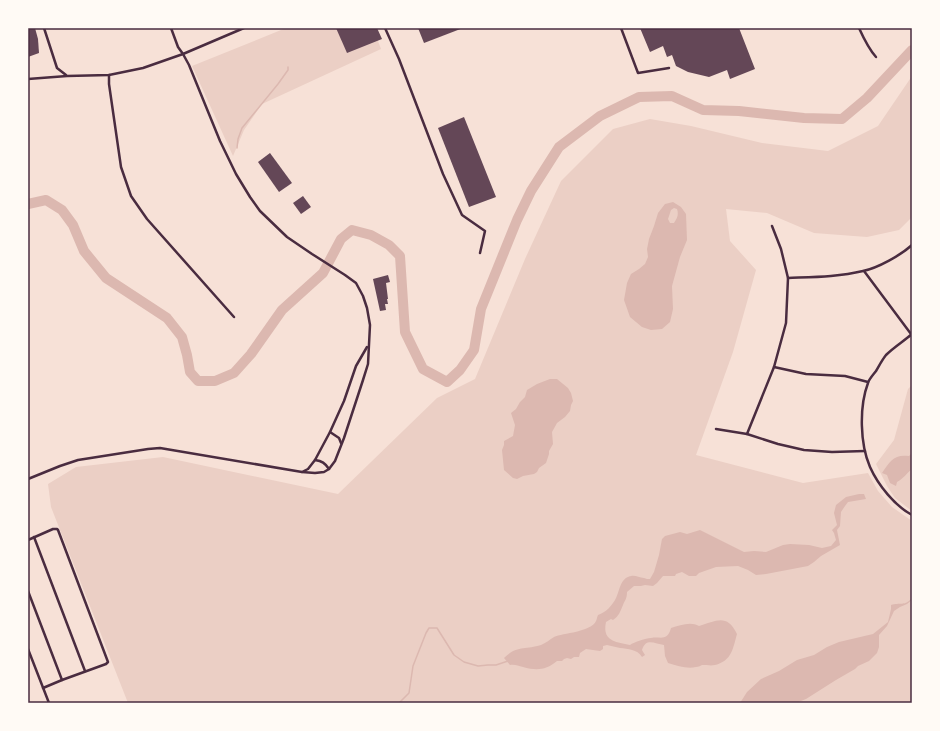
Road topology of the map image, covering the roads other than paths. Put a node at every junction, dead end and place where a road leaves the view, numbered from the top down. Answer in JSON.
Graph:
{"nodes":[{"id":1,"x":44,"y":28,"type":"edge"},
{"id":2,"x":171,"y":28,"type":"edge"},
{"id":3,"x":244,"y":28,"type":"edge"},
{"id":4,"x":385,"y":28,"type":"edge"},
{"id":5,"x":621,"y":28,"type":"edge"},
{"id":6,"x":859,"y":28,"type":"edge"},
{"id":7,"x":183,"y":54,"type":"junction"},
{"id":8,"x":876,"y":57,"type":"dead end"},
{"id":9,"x":669,"y":68,"type":"dead end"},
{"id":10,"x":109,"y":74,"type":"junction"},
{"id":11,"x":66,"y":76,"type":"junction"},
{"id":12,"x":28,"y":79,"type":"edge"},
{"id":13,"x":772,"y":226,"type":"dead end"},
{"id":14,"x":912,"y":245,"type":"edge"},
{"id":15,"x":480,"y":252,"type":"dead end"},
{"id":16,"x":864,"y":271,"type":"junction"},
{"id":17,"x":788,"y":278,"type":"junction"},
{"id":18,"x":234,"y":317,"type":"dead end"},
{"id":19,"x":912,"y":334,"type":"edge"},
{"id":20,"x":368,"y":346,"type":"junction"},
{"id":21,"x":774,"y":367,"type":"junction"},
{"id":22,"x":868,"y":382,"type":"junction"},
{"id":23,"x":716,"y":429,"type":"dead end"},
{"id":24,"x":330,"y":432,"type":"junction"},
{"id":25,"x":747,"y":434,"type":"junction"},
{"id":26,"x":341,"y":443,"type":"junction"},
{"id":27,"x":865,"y":451,"type":"junction"},
{"id":28,"x":315,"y":460,"type":"junction"},
{"id":29,"x":329,"y":469,"type":"junction"},
{"id":30,"x":302,"y":472,"type":"junction"},
{"id":31,"x":28,"y":479,"type":"edge"},
{"id":32,"x":912,"y":515,"type":"edge"},
{"id":33,"x":34,"y":537,"type":"junction"},
{"id":34,"x":28,"y":540,"type":"edge"},
{"id":35,"x":28,"y":591,"type":"edge"},
{"id":36,"x":28,"y":649,"type":"edge"},
{"id":37,"x":85,"y":671,"type":"junction"},
{"id":38,"x":62,"y":680,"type":"junction"},
{"id":39,"x":43,"y":688,"type":"junction"},
{"id":40,"x":49,"y":703,"type":"edge"}],
"edges":[{"from":1,"to":11,"type":"street"},
{"from":2,"to":7,"type":"street"},
{"from":3,"to":7,"type":"street"},
{"from":4,"to":15,"type":"street"},
{"from":5,"to":9,"type":"street"},
{"from":6,"to":8,"type":"street"},
{"from":7,"to":10,"type":"street"},
{"from":7,"to":20,"type":"street"},
{"from":10,"to":11,"type":"street"},
{"from":10,"to":18,"type":"street"},
{"from":11,"to":12,"type":"street"},
{"from":13,"to":17,"type":"street"},
{"from":14,"to":16,"type":"street"},
{"from":16,"to":17,"type":"street"},
{"from":16,"to":19,"type":"street"},
{"from":17,"to":21,"type":"street"},
{"from":19,"to":22,"type":"street"},
{"from":20,"to":24,"type":"street"},
{"from":20,"to":26,"type":"street"},
{"from":21,"to":22,"type":"street"},
{"from":21,"to":25,"type":"street"},
{"from":22,"to":27,"type":"street"},
{"from":23,"to":25,"type":"street"},
{"from":24,"to":26,"type":"street"},
{"from":24,"to":28,"type":"street"},
{"from":25,"to":27,"type":"street"},
{"from":26,"to":29,"type":"street"},
{"from":27,"to":32,"type":"street"},
{"from":28,"to":29,"type":"street"},
{"from":28,"to":30,"type":"street"},
{"from":29,"to":30,"type":"street"},
{"from":30,"to":31,"type":"street"},
{"from":33,"to":34,"type":"street"},
{"from":33,"to":37,"type":"street"},
{"from":33,"to":37,"type":"street"},
{"from":35,"to":38,"type":"street"},
{"from":36,"to":39,"type":"street"},
{"from":37,"to":38,"type":"street"},
{"from":38,"to":39,"type":"street"},
{"from":39,"to":40,"type":"street"}]}
